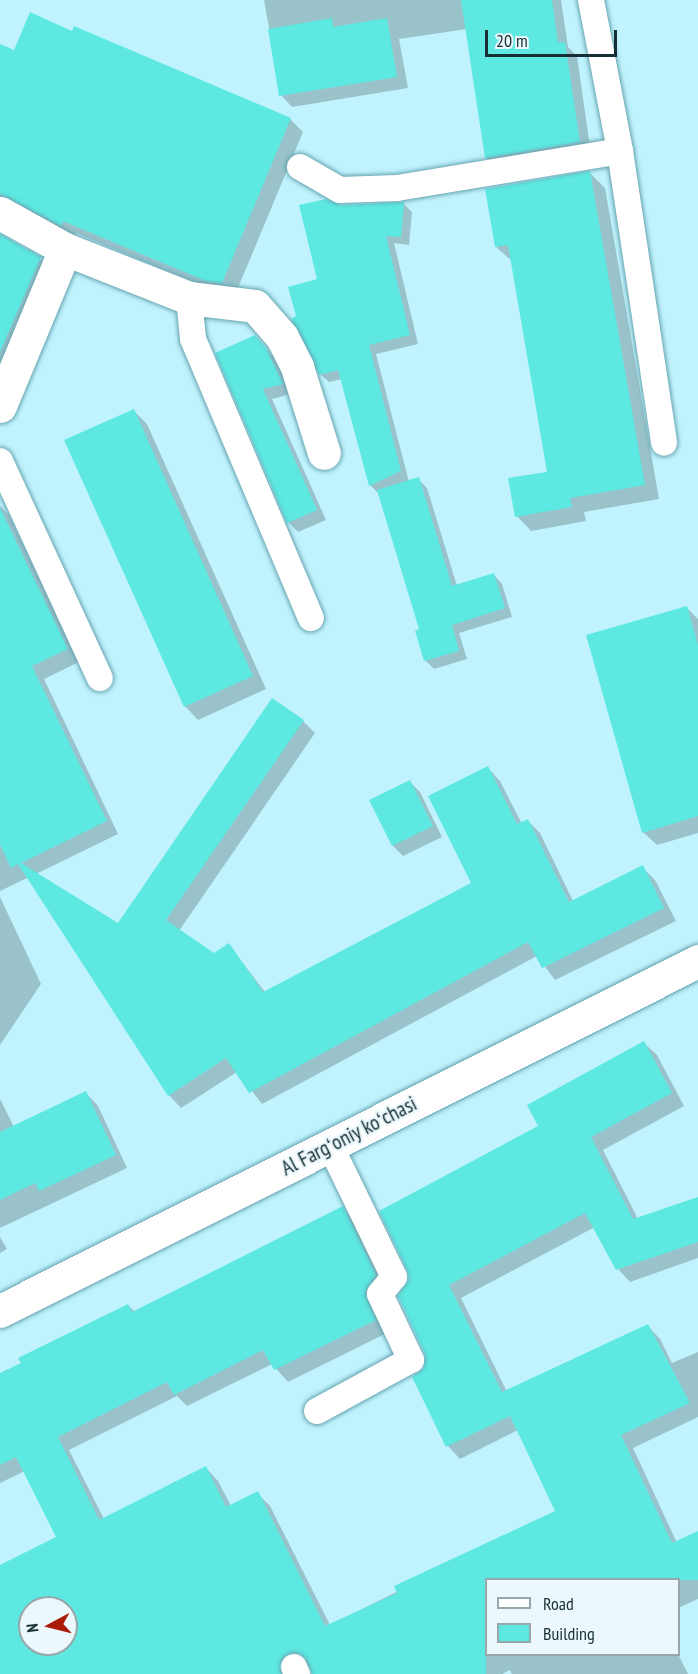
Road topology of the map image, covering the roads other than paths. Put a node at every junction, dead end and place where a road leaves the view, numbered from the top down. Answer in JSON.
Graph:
{"nodes":[{"id":1,"x":591,"y":0,"type":"edge"},
{"id":2,"x":620,"y":152,"type":"junction"},
{"id":3,"x":300,"y":167,"type":"dead end"},
{"id":4,"x":0,"y":213,"type":"edge"},
{"id":5,"x":65,"y":249,"type":"junction"},
{"id":6,"x":189,"y":298,"type":"junction"},
{"id":7,"x":0,"y":405,"type":"edge"},
{"id":8,"x":664,"y":443,"type":"dead end"},
{"id":9,"x":324,"y":453,"type":"dead end"},
{"id":10,"x":0,"y":462,"type":"edge"},
{"id":11,"x":311,"y":618,"type":"dead end"},
{"id":12,"x":100,"y":678,"type":"dead end"},
{"id":13,"x":698,"y":960,"type":"edge"},
{"id":14,"x":330,"y":1145,"type":"junction"},
{"id":15,"x":0,"y":1311,"type":"edge"},
{"id":16,"x":316,"y":1411,"type":"dead end"}],
"edges":[{"from":1,"to":2,"type":"lane"},
{"from":2,"to":3,"type":"lane"},
{"from":2,"to":8,"type":"lane"},
{"from":4,"to":5,"type":"street"},
{"from":5,"to":6,"type":"street"},
{"from":5,"to":7,"type":"street"},
{"from":6,"to":9,"type":"street"},
{"from":6,"to":11,"type":"lane"},
{"from":10,"to":12,"type":"lane"},
{"from":13,"to":14,"type":"street","name":"Al Fargʻoniy koʻchasi"},
{"from":14,"to":15,"type":"street","name":"Al Fargʻoniy koʻchasi"},
{"from":14,"to":16,"type":"lane"}]}
